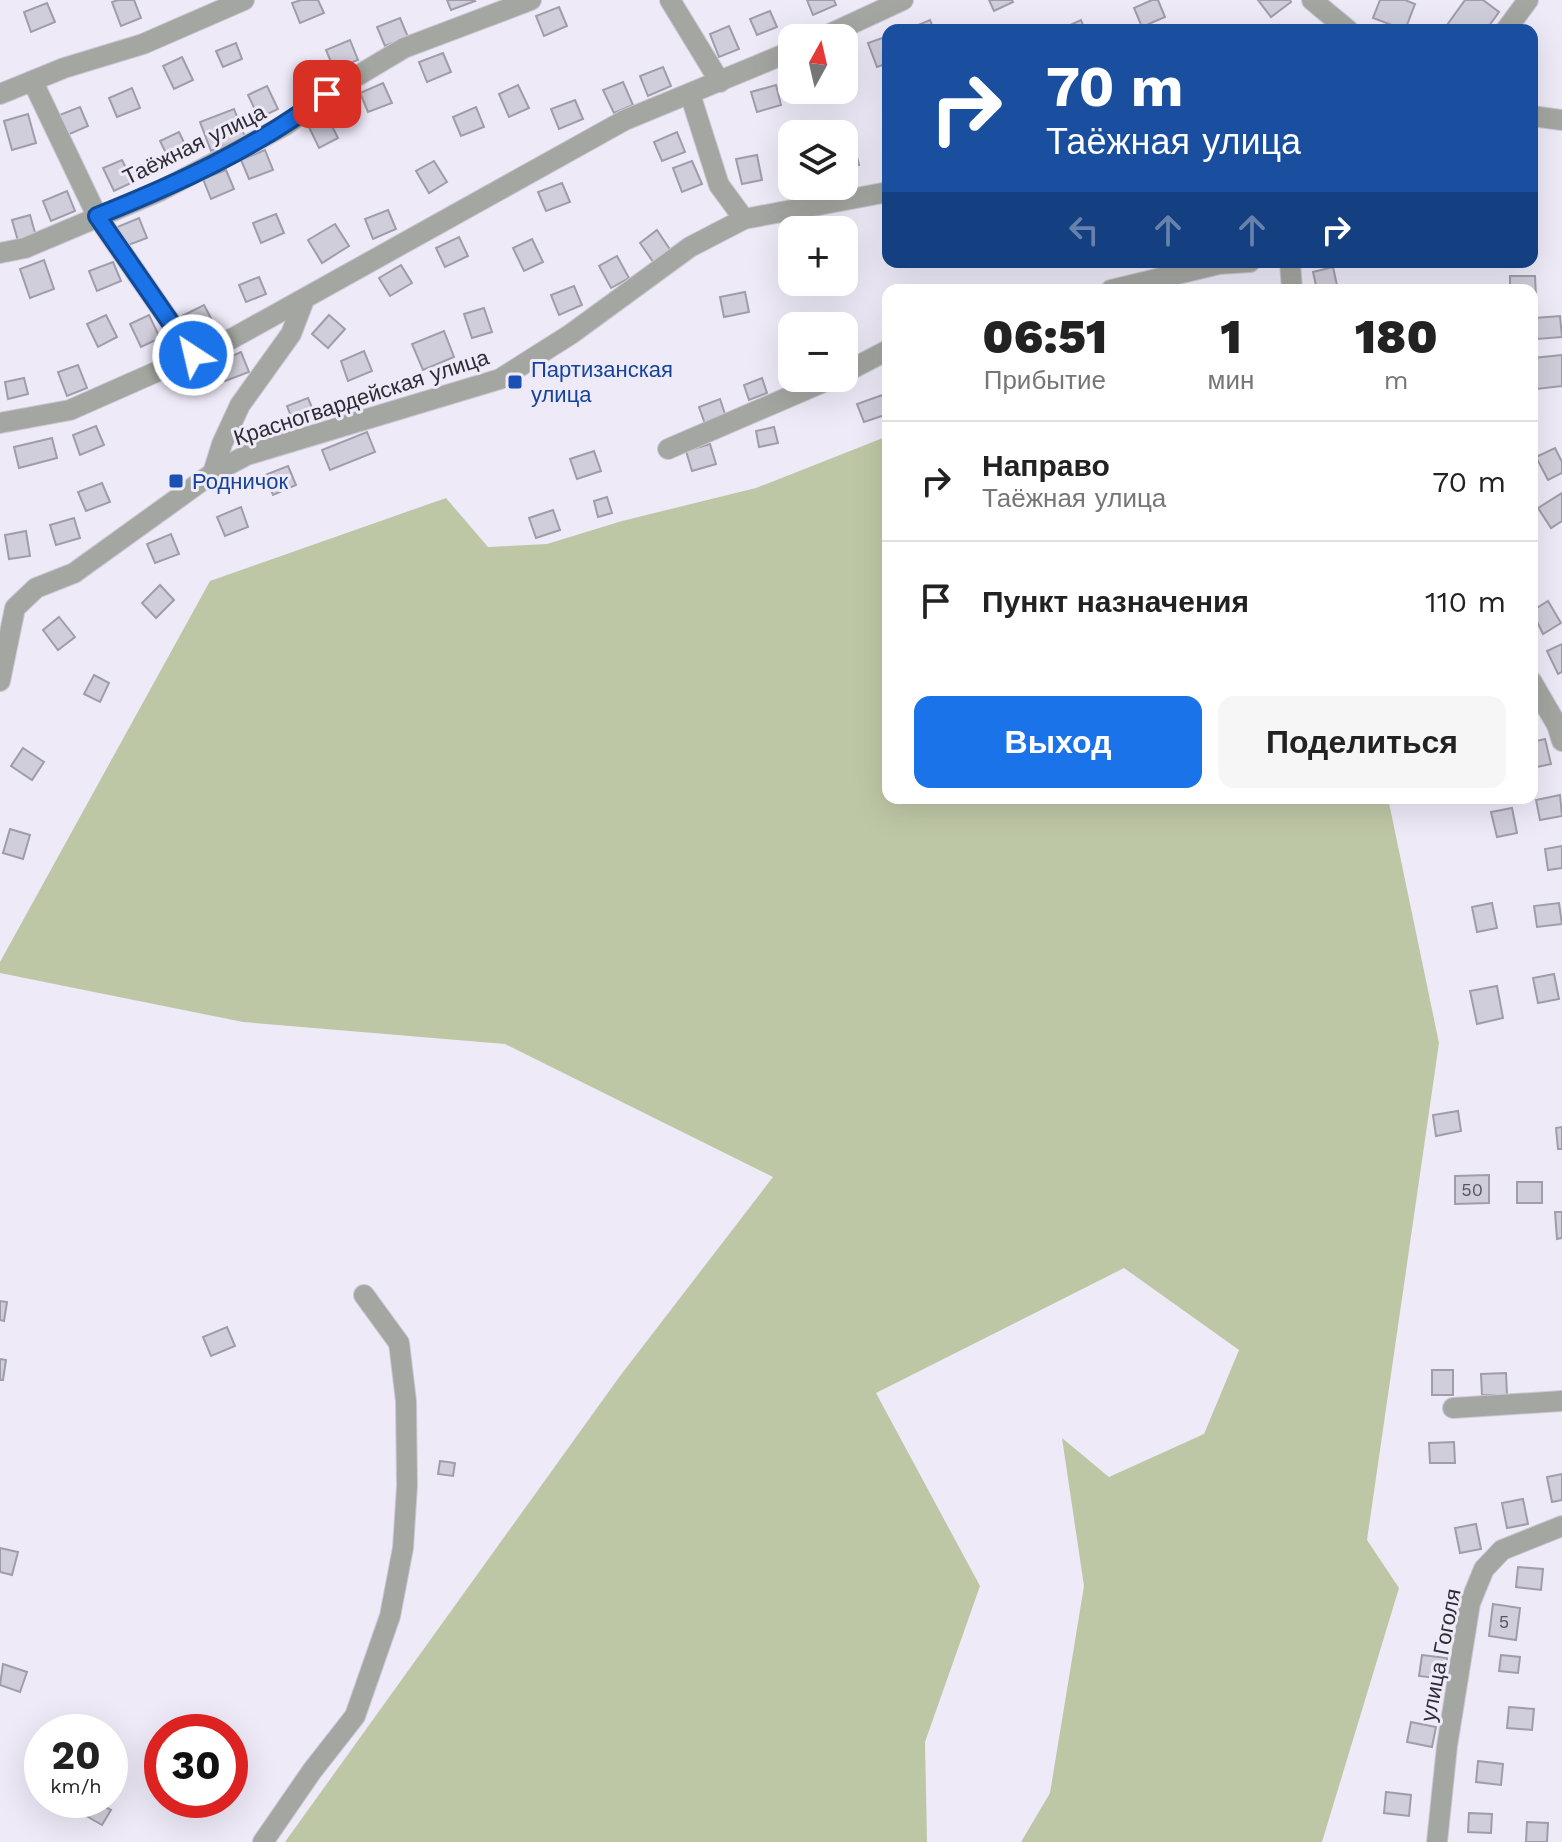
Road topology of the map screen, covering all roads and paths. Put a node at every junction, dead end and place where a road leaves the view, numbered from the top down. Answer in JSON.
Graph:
{"nodes":[{"id":1,"x":244,"y":0,"type":"edge"},
{"id":2,"x":531,"y":0,"type":"edge"},
{"id":3,"x":670,"y":0,"type":"edge"},
{"id":4,"x":903,"y":0,"type":"edge"},
{"id":5,"x":1312,"y":0,"type":"edge"},
{"id":6,"x":1528,"y":0,"type":"edge"},
{"id":7,"x":851,"y":24,"type":"edge"},
{"id":8,"x":1341,"y":24,"type":"edge"},
{"id":9,"x":1510,"y":24,"type":"edge"},
{"id":10,"x":778,"y":57,"type":"edge"},
{"id":11,"x":33,"y":82,"type":"junction"},
{"id":12,"x":720,"y":82,"type":"junction"},
{"id":13,"x":0,"y":94,"type":"edge"},
{"id":14,"x":690,"y":94,"type":"junction"},
{"id":15,"x":1538,"y":117,"type":"edge"},
{"id":16,"x":1562,"y":120,"type":"edge"},
{"id":17,"x":882,"y":193,"type":"edge"},
{"id":18,"x":97,"y":216,"type":"junction"},
{"id":19,"x":744,"y":219,"type":"junction"},
{"id":20,"x":0,"y":253,"type":"edge"},
{"id":21,"x":1202,"y":268,"type":"edge"},
{"id":22,"x":1136,"y":284,"type":"edge"},
{"id":23,"x":304,"y":300,"type":"junction"},
{"id":24,"x":882,"y":353,"type":"edge"},
{"id":25,"x":193,"y":355,"type":"junction"},
{"id":26,"x":858,"y":366,"type":"edge"},
{"id":27,"x":800,"y":392,"type":"edge"},
{"id":28,"x":0,"y":423,"type":"edge"},
{"id":29,"x":668,"y":449,"type":"dead end"},
{"id":30,"x":213,"y":473,"type":"junction"},
{"id":31,"x":0,"y":681,"type":"edge"},
{"id":32,"x":1538,"y":692,"type":"edge"},
{"id":33,"x":1562,"y":741,"type":"edge"},
{"id":34,"x":364,"y":1295,"type":"dead end"},
{"id":35,"x":1562,"y":1401,"type":"edge"},
{"id":36,"x":1453,"y":1408,"type":"dead end"},
{"id":37,"x":1562,"y":1526,"type":"edge"},
{"id":38,"x":263,"y":1842,"type":"edge"},
{"id":39,"x":1437,"y":1842,"type":"edge"}],
"edges":[{"from":1,"to":11,"type":"street"},
{"from":2,"to":18,"type":"street","name":"Таёжная улица"},
{"from":3,"to":12,"type":"street"},
{"from":4,"to":7,"type":"street"},
{"from":5,"to":8,"type":"street"},
{"from":6,"to":9,"type":"street"},
{"from":10,"to":12,"type":"street"},
{"from":11,"to":13,"type":"street"},
{"from":11,"to":18,"type":"street"},
{"from":12,"to":14,"type":"street"},
{"from":14,"to":19,"type":"street"},
{"from":14,"to":23,"type":"street"},
{"from":15,"to":16,"type":"street"},
{"from":17,"to":19,"type":"street","name":"Красногвардейская улица"},
{"from":18,"to":20,"type":"street","name":"Таёжная улица"},
{"from":18,"to":25,"type":"street"},
{"from":19,"to":30,"type":"street","name":"Красногвардейская улица"},
{"from":21,"to":22,"type":"street"},
{"from":23,"to":25,"type":"street"},
{"from":23,"to":30,"type":"street"},
{"from":24,"to":26,"type":"street"},
{"from":25,"to":28,"type":"street"},
{"from":27,"to":29,"type":"street"},
{"from":30,"to":31,"type":"street","name":"Красногвардейская улица"},
{"from":32,"to":33,"type":"street"},
{"from":34,"to":38,"type":"street"},
{"from":35,"to":36,"type":"street"},
{"from":37,"to":39,"type":"street","name":"улица Гоголя"}]}
